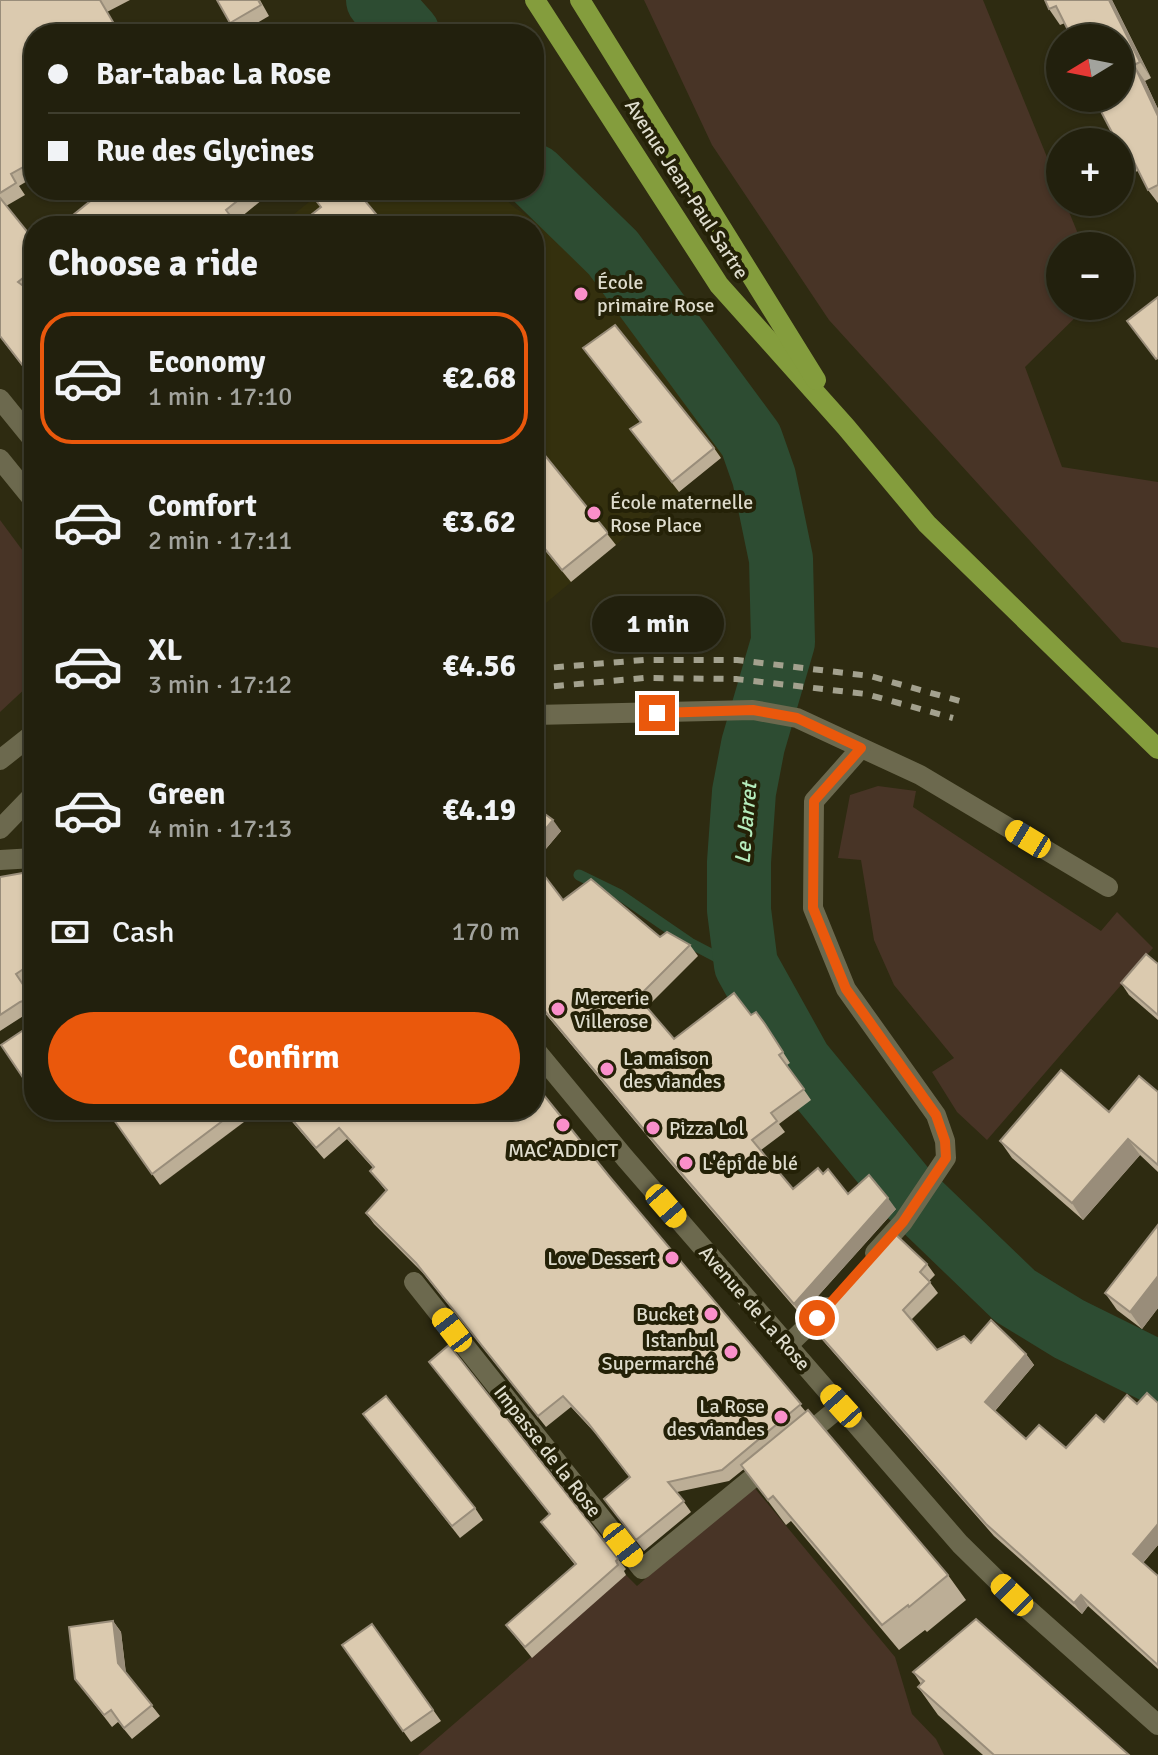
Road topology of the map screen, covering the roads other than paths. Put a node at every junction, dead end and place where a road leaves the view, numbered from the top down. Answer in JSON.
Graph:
{"nodes":[{"id":1,"x":535,"y":0,"type":"edge"},
{"id":2,"x":580,"y":0,"type":"edge"},
{"id":3,"x":0,"y":399,"type":"edge"},
{"id":4,"x":846,"y":427,"type":"junction"},
{"id":5,"x":24,"y":429,"type":"edge"},
{"id":6,"x":0,"y":459,"type":"edge"},
{"id":7,"x":24,"y":489,"type":"edge"},
{"id":8,"x":544,"y":715,"type":"edge"},
{"id":9,"x":24,"y":741,"type":"edge"},
{"id":10,"x":861,"y":748,"type":"junction"},
{"id":11,"x":1158,"y":749,"type":"edge"},
{"id":12,"x":0,"y":760,"type":"edge"},
{"id":13,"x":24,"y":804,"type":"edge"},
{"id":14,"x":0,"y":829,"type":"edge"},
{"id":15,"x":24,"y":859,"type":"edge"},
{"id":16,"x":0,"y":860,"type":"edge"},
{"id":17,"x":1108,"y":887,"type":"dead end"},
{"id":18,"x":544,"y":1060,"type":"edge"},
{"id":19,"x":865,"y":1264,"type":"edge"},
{"id":20,"x":414,"y":1282,"type":"edge"},
{"id":21,"x":836,"y":1296,"type":"edge"},
{"id":22,"x":787,"y":1346,"type":"junction"},
{"id":23,"x":841,"y":1406,"type":"junction"},
{"id":24,"x":1158,"y":1725,"type":"edge"}],
"edges":[{"from":1,"to":4,"type":"main road","name":"Avenue Jean-Paul Sartre"},
{"from":2,"to":4,"type":"main road","name":"Avenue Jean-Paul Sartre"},
{"from":3,"to":5,"type":"street"},
{"from":4,"to":11,"type":"main road","name":"Avenue Jean-Paul Sartre"},
{"from":6,"to":7,"type":"street"},
{"from":8,"to":10,"type":"street"},
{"from":9,"to":12,"type":"street"},
{"from":10,"to":17,"type":"street"},
{"from":10,"to":19,"type":"street"},
{"from":13,"to":14,"type":"street"},
{"from":15,"to":16,"type":"street"},
{"from":18,"to":22,"type":"street","name":"Avenue de La Rose"},
{"from":20,"to":23,"type":"street","name":"Impasse de la Rose"},
{"from":21,"to":22,"type":"street"},
{"from":22,"to":23,"type":"street","name":"Avenue de La Rose"},
{"from":23,"to":24,"type":"street","name":"Avenue de La Rose"}]}
